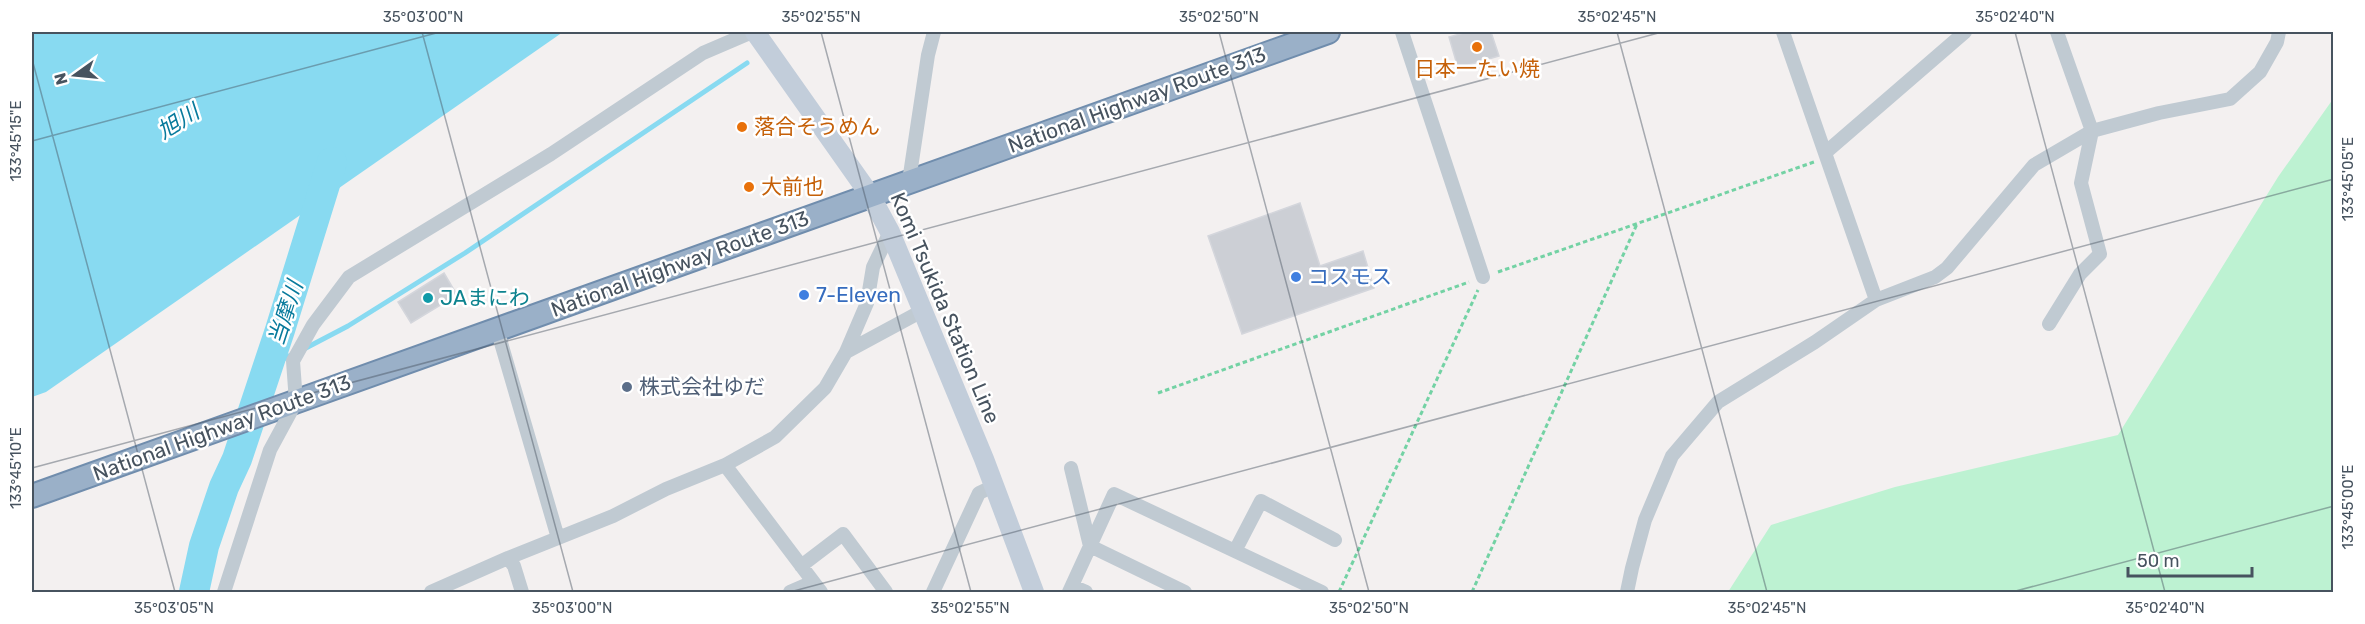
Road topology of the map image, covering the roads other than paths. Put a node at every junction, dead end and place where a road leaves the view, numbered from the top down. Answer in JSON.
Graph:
{"nodes":[{"id":1,"x":753,"y":32,"type":"edge"},
{"id":2,"x":934,"y":32,"type":"edge"},
{"id":3,"x":1328,"y":32,"type":"edge"},
{"id":4,"x":1402,"y":32,"type":"edge"},
{"id":5,"x":1783,"y":32,"type":"edge"},
{"id":6,"x":1965,"y":32,"type":"edge"},
{"id":7,"x":2058,"y":32,"type":"edge"},
{"id":8,"x":2279,"y":32,"type":"edge"},
{"id":9,"x":2092,"y":131,"type":"junction"},
{"id":10,"x":1825,"y":153,"type":"junction"},
{"id":11,"x":909,"y":181,"type":"junction"},
{"id":12,"x":870,"y":195,"type":"junction"},
{"id":13,"x":890,"y":232,"type":"junction"},
{"id":14,"x":1484,"y":277,"type":"road end"},
{"id":15,"x":1876,"y":300,"type":"junction"},
{"id":16,"x":922,"y":311,"type":"junction"},
{"id":17,"x":2049,"y":324,"type":"dead end"},
{"id":18,"x":497,"y":329,"type":"junction"},
{"id":19,"x":846,"y":352,"type":"junction"},
{"id":20,"x":296,"y":402,"type":"junction"},
{"id":21,"x":725,"y":465,"type":"junction"},
{"id":22,"x":1071,"y":468,"type":"dead end"},
{"id":23,"x":994,"y":486,"type":"junction"},
{"id":24,"x":32,"y":496,"type":"edge"},
{"id":25,"x":558,"y":538,"type":"junction"},
{"id":26,"x":1335,"y":540,"type":"dead end"},
{"id":27,"x":1090,"y":546,"type":"junction"},
{"id":28,"x":1235,"y":551,"type":"junction"},
{"id":29,"x":508,"y":558,"type":"junction"},
{"id":30,"x":801,"y":566,"type":"junction"},
{"id":31,"x":817,"y":587,"type":"edge"},
{"id":32,"x":1070,"y":589,"type":"edge"},
{"id":33,"x":224,"y":592,"type":"edge"},
{"id":34,"x":430,"y":592,"type":"edge"},
{"id":35,"x":522,"y":592,"type":"edge"},
{"id":36,"x":790,"y":592,"type":"edge"},
{"id":37,"x":886,"y":592,"type":"edge"},
{"id":38,"x":933,"y":592,"type":"edge"},
{"id":39,"x":1034,"y":592,"type":"edge"},
{"id":40,"x":1086,"y":592,"type":"edge"},
{"id":41,"x":1185,"y":592,"type":"edge"},
{"id":42,"x":1322,"y":592,"type":"edge"},
{"id":43,"x":1627,"y":592,"type":"edge"}],
"edges":[{"from":1,"to":12,"type":"main road","name":"Komi Tsukida Station Line"},
{"from":1,"to":20,"type":"street"},
{"from":2,"to":11,"type":"street"},
{"from":3,"to":11,"type":"highway","name":"National Highway Route 313"},
{"from":4,"to":14,"type":"street"},
{"from":5,"to":10,"type":"street"},
{"from":6,"to":10,"type":"street"},
{"from":7,"to":9,"type":"street"},
{"from":8,"to":9,"type":"street"},
{"from":9,"to":15,"type":"street"},
{"from":9,"to":17,"type":"street"},
{"from":10,"to":15,"type":"street"},
{"from":11,"to":12,"type":"highway","name":"National Highway Route 313"},
{"from":12,"to":13,"type":"main road","name":"Komi Tsukida Station Line"},
{"from":12,"to":18,"type":"highway","name":"National Highway Route 313"},
{"from":13,"to":16,"type":"main road","name":"Komi Tsukida Station Line"},
{"from":13,"to":19,"type":"street"},
{"from":15,"to":43,"type":"street"},
{"from":16,"to":19,"type":"street"},
{"from":16,"to":23,"type":"main road","name":"Komi Tsukida Station Line"},
{"from":18,"to":20,"type":"highway","name":"National Highway Route 313"},
{"from":18,"to":25,"type":"street"},
{"from":19,"to":21,"type":"street"},
{"from":20,"to":24,"type":"highway","name":"National Highway Route 313"},
{"from":20,"to":33,"type":"street"},
{"from":21,"to":25,"type":"street"},
{"from":21,"to":30,"type":"street"},
{"from":22,"to":27,"type":"street"},
{"from":23,"to":38,"type":"street"},
{"from":23,"to":39,"type":"main road","name":"Komi Tsukida Station Line"},
{"from":25,"to":29,"type":"street"},
{"from":26,"to":28,"type":"street"},
{"from":27,"to":28,"type":"street"},
{"from":27,"to":32,"type":"street"},
{"from":27,"to":41,"type":"street"},
{"from":28,"to":42,"type":"street"},
{"from":29,"to":34,"type":"street"},
{"from":29,"to":35,"type":"street"},
{"from":30,"to":31,"type":"street"},
{"from":30,"to":37,"type":"street"},
{"from":31,"to":36,"type":"street"},
{"from":32,"to":40,"type":"street"}]}
